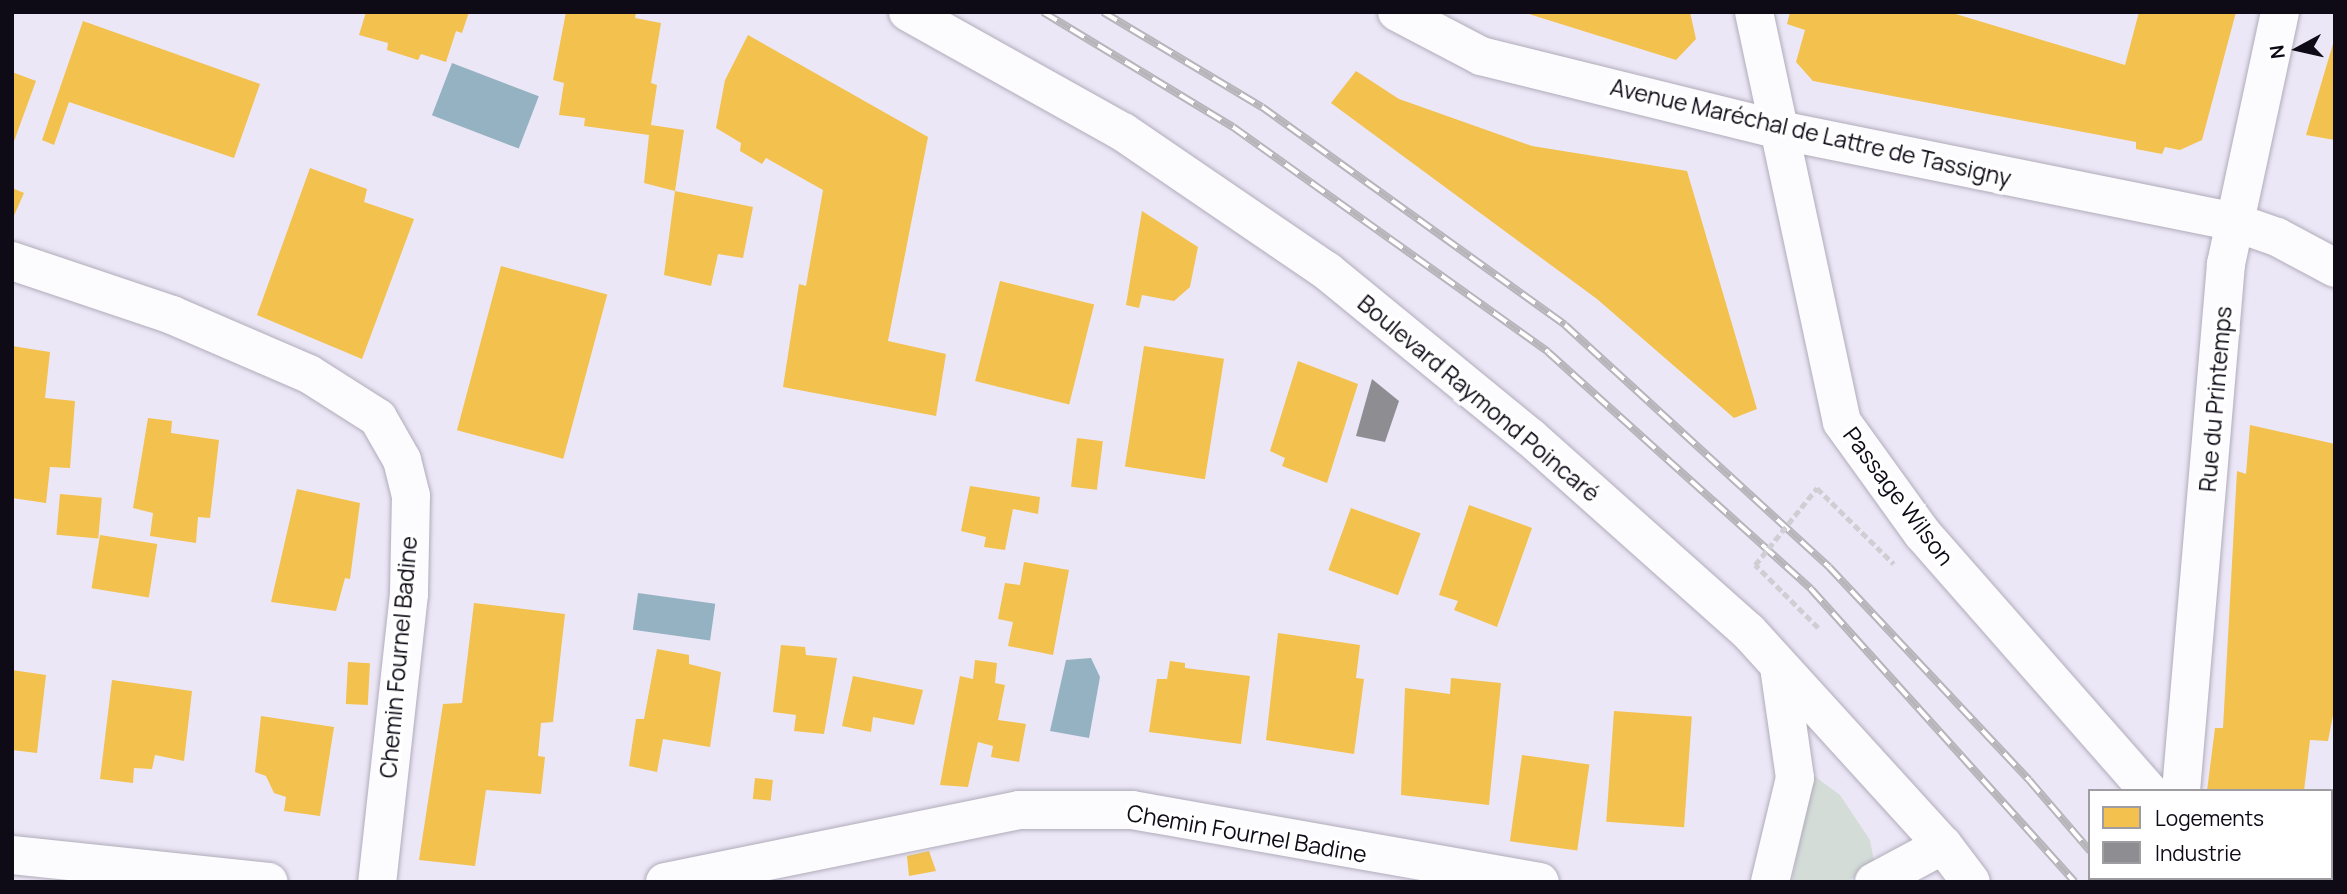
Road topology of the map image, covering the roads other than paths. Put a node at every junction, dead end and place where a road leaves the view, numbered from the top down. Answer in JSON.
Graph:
{"nodes":[{"id":1,"x":908,"y":12,"type":"edge"},
{"id":2,"x":1397,"y":12,"type":"edge"},
{"id":3,"x":1754,"y":12,"type":"edge"},
{"id":4,"x":2280,"y":12,"type":"edge"},
{"id":5,"x":1779,"y":130,"type":"junction"},
{"id":6,"x":2234,"y":222,"type":"junction"},
{"id":7,"x":12,"y":261,"type":"edge"},
{"id":8,"x":2335,"y":268,"type":"edge"},
{"id":9,"x":1779,"y":667,"type":"junction"},
{"id":10,"x":2147,"y":789,"type":"edge"},
{"id":11,"x":2181,"y":789,"type":"edge"},
{"id":12,"x":1943,"y":845,"type":"junction"},
{"id":13,"x":12,"y":855,"type":"edge"},
{"id":14,"x":268,"y":882,"type":"edge"},
{"id":15,"x":376,"y":882,"type":"edge"},
{"id":16,"x":665,"y":882,"type":"edge"},
{"id":17,"x":1540,"y":882,"type":"edge"},
{"id":18,"x":1770,"y":882,"type":"edge"},
{"id":19,"x":1874,"y":882,"type":"edge"},
{"id":20,"x":1971,"y":882,"type":"edge"}],
"edges":[{"from":1,"to":9,"type":"street","name":"Boulevard Raymond Poincaré"},
{"from":2,"to":5,"type":"street","name":"Avenue Maréchal de Lattre de Tassigny"},
{"from":3,"to":5,"type":"street","name":"Passage Wilson"},
{"from":4,"to":6,"type":"street","name":"Rue du Printemps"},
{"from":5,"to":6,"type":"street","name":"Avenue Maréchal de Lattre de Tassigny"},
{"from":5,"to":10,"type":"street","name":"Passage Wilson"},
{"from":6,"to":8,"type":"street","name":"Avenue Maréchal de Lattre de Tassigny"},
{"from":6,"to":11,"type":"street","name":"Rue du Printemps"},
{"from":7,"to":15,"type":"street","name":"Chemin Fournel Badine"},
{"from":9,"to":12,"type":"street","name":"Boulevard Raymond Poincaré"},
{"from":9,"to":18,"type":"street"},
{"from":12,"to":19,"type":"street"},
{"from":12,"to":20,"type":"street","name":"Boulevard Raymond Poincaré"},
{"from":13,"to":14,"type":"street"},
{"from":16,"to":17,"type":"street","name":"Chemin Fournel Badine"}]}
